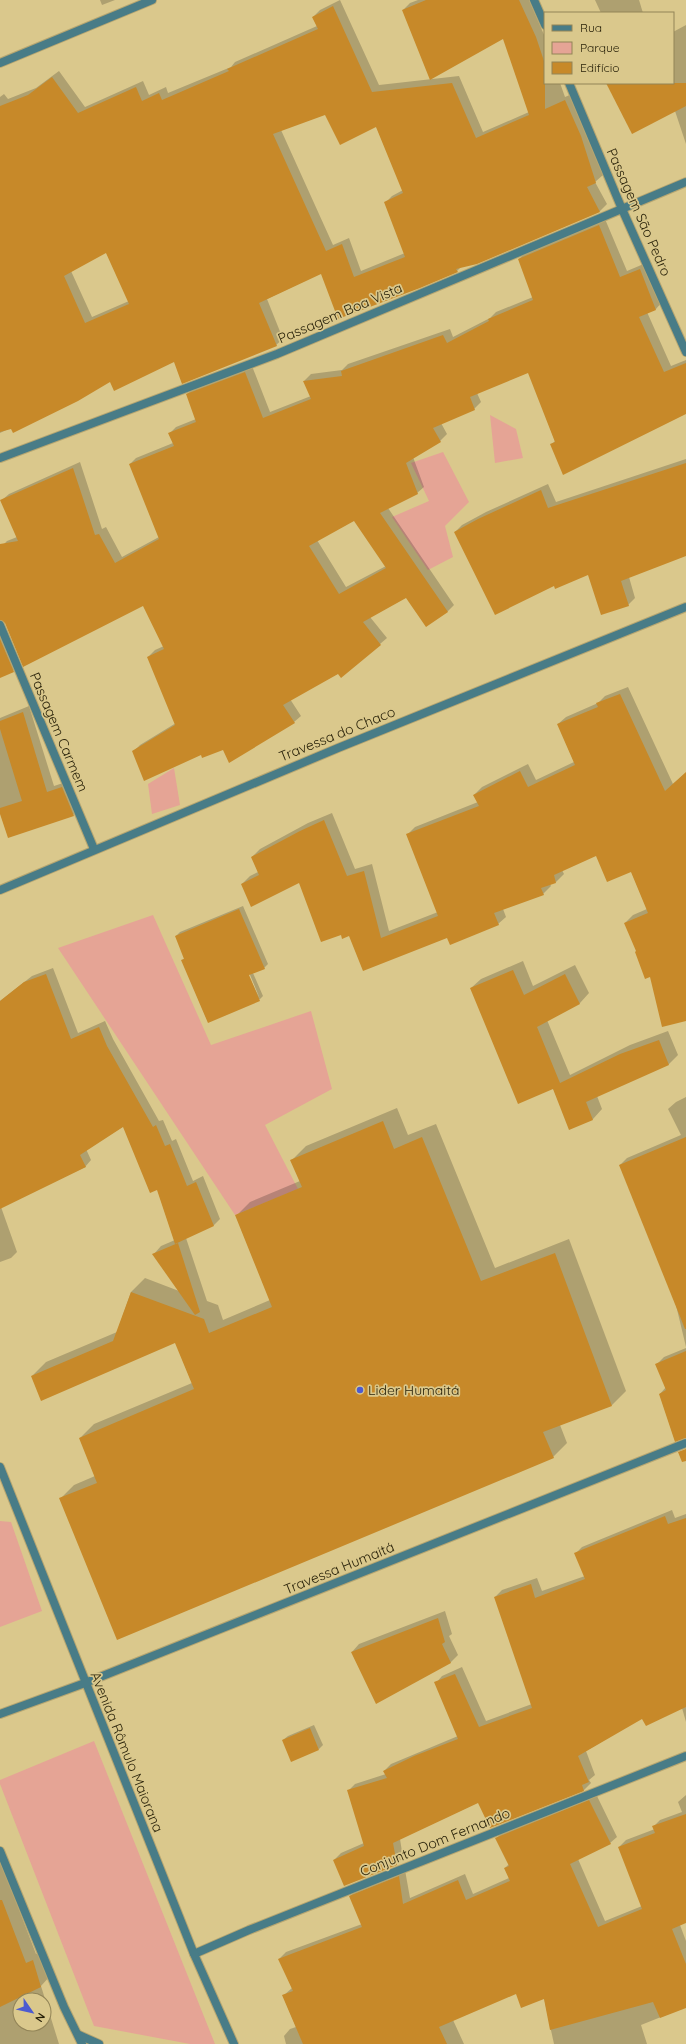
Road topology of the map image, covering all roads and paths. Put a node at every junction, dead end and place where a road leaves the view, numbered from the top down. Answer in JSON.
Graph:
{"nodes":[{"id":1,"x":152,"y":0,"type":"edge"},
{"id":2,"x":534,"y":0,"type":"edge"},
{"id":3,"x":544,"y":23,"type":"edge"},
{"id":4,"x":0,"y":63,"type":"edge"},
{"id":5,"x":569,"y":84,"type":"edge"},
{"id":6,"x":686,"y":182,"type":"edge"},
{"id":7,"x":622,"y":209,"type":"junction"},
{"id":8,"x":686,"y":352,"type":"edge"},
{"id":9,"x":0,"y":458,"type":"edge"},
{"id":10,"x":686,"y":607,"type":"edge"},
{"id":11,"x":0,"y":625,"type":"edge"},
{"id":12,"x":94,"y":849,"type":"junction"},
{"id":13,"x":0,"y":890,"type":"edge"},
{"id":14,"x":686,"y":1443,"type":"edge"},
{"id":15,"x":0,"y":1467,"type":"edge"},
{"id":16,"x":85,"y":1683,"type":"junction"},
{"id":17,"x":0,"y":1714,"type":"edge"},
{"id":18,"x":686,"y":1756,"type":"edge"},
{"id":19,"x":0,"y":1851,"type":"edge"},
{"id":20,"x":194,"y":1954,"type":"junction"},
{"id":21,"x":79,"y":2035,"type":"junction"},
{"id":22,"x":82,"y":2044,"type":"edge"},
{"id":23,"x":99,"y":2044,"type":"edge"},
{"id":24,"x":234,"y":2044,"type":"edge"}],
"edges":[{"from":1,"to":4,"type":"street"},
{"from":2,"to":3,"type":"street"},
{"from":5,"to":7,"type":"street","name":"Passagem São Pedro"},
{"from":6,"to":7,"type":"street","name":"Passagem Boa Vista"},
{"from":7,"to":8,"type":"street","name":"Passagem São Pedro"},
{"from":7,"to":9,"type":"street","name":"Passagem Boa Vista"},
{"from":10,"to":12,"type":"street","name":"Travessa do Chaco"},
{"from":11,"to":12,"type":"street","name":"Passagem Carmem"},
{"from":12,"to":13,"type":"street","name":"Travessa do Chaco"},
{"from":14,"to":16,"type":"street","name":"Travessa Humaitá"},
{"from":15,"to":16,"type":"street","name":"Avenida Rômulo Maiorana"},
{"from":16,"to":17,"type":"street","name":"Travessa Humaitá"},
{"from":16,"to":20,"type":"street","name":"Avenida Rômulo Maiorana"},
{"from":18,"to":20,"type":"street","name":"Conjunto Dom Fernando"},
{"from":19,"to":21,"type":"street"},
{"from":20,"to":24,"type":"street","name":"Avenida Rômulo Maiorana"},
{"from":21,"to":22,"type":"street"},
{"from":21,"to":23,"type":"street"}]}
